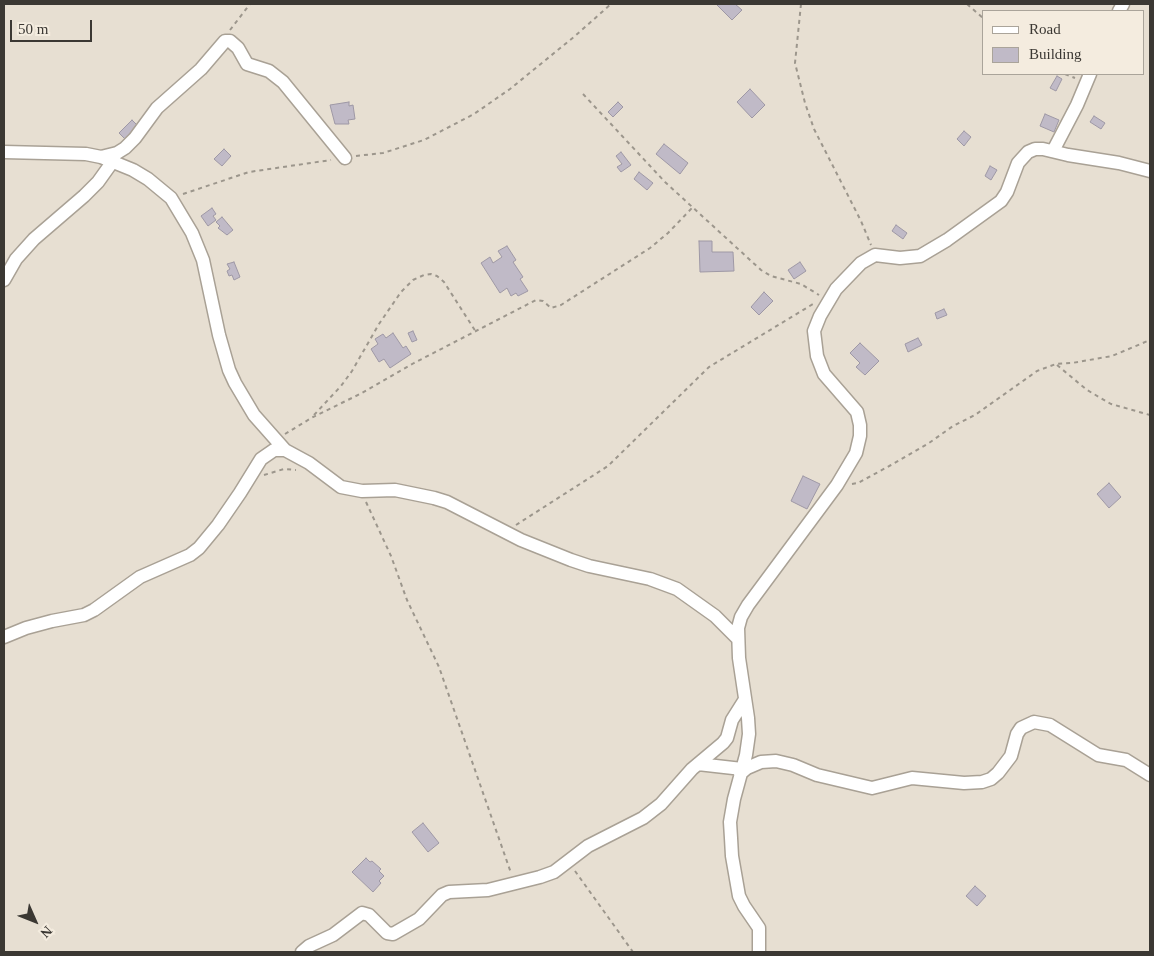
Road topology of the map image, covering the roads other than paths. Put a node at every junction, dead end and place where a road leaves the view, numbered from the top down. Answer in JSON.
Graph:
{"nodes":[{"id":1,"x":1090,"y":75,"type":"edge"},
{"id":2,"x":1053,"y":151,"type":"junction"},
{"id":3,"x":4,"y":152,"type":"edge"},
{"id":4,"x":346,"y":158,"type":"road end"},
{"id":5,"x":107,"y":159,"type":"junction"},
{"id":6,"x":1150,"y":171,"type":"edge"},
{"id":7,"x":4,"y":280,"type":"edge"},
{"id":8,"x":280,"y":445,"type":"junction"},
{"id":9,"x":715,"y":616,"type":"junction"},
{"id":10,"x":741,"y":617,"type":"junction"},
{"id":11,"x":4,"y":637,"type":"edge"},
{"id":12,"x":738,"y":639,"type":"junction"},
{"id":13,"x":744,"y":701,"type":"junction"},
{"id":14,"x":698,"y":764,"type":"junction"},
{"id":15,"x":741,"y":772,"type":"junction"},
{"id":16,"x":1150,"y":775,"type":"edge"},
{"id":17,"x":302,"y":952,"type":"edge"},
{"id":18,"x":759,"y":952,"type":"edge"}],
"edges":[{"from":1,"to":2,"type":"street"},
{"from":2,"to":6,"type":"street"},
{"from":2,"to":10,"type":"street"},
{"from":3,"to":5,"type":"street"},
{"from":4,"to":5,"type":"street"},
{"from":5,"to":7,"type":"street"},
{"from":5,"to":8,"type":"street"},
{"from":8,"to":9,"type":"street"},
{"from":8,"to":11,"type":"street"},
{"from":9,"to":10,"type":"street"},
{"from":9,"to":12,"type":"street"},
{"from":10,"to":12,"type":"street"},
{"from":12,"to":13,"type":"street"},
{"from":13,"to":14,"type":"street"},
{"from":13,"to":15,"type":"street"},
{"from":14,"to":15,"type":"street"},
{"from":14,"to":17,"type":"street"},
{"from":15,"to":16,"type":"street"},
{"from":15,"to":18,"type":"street"}]}
